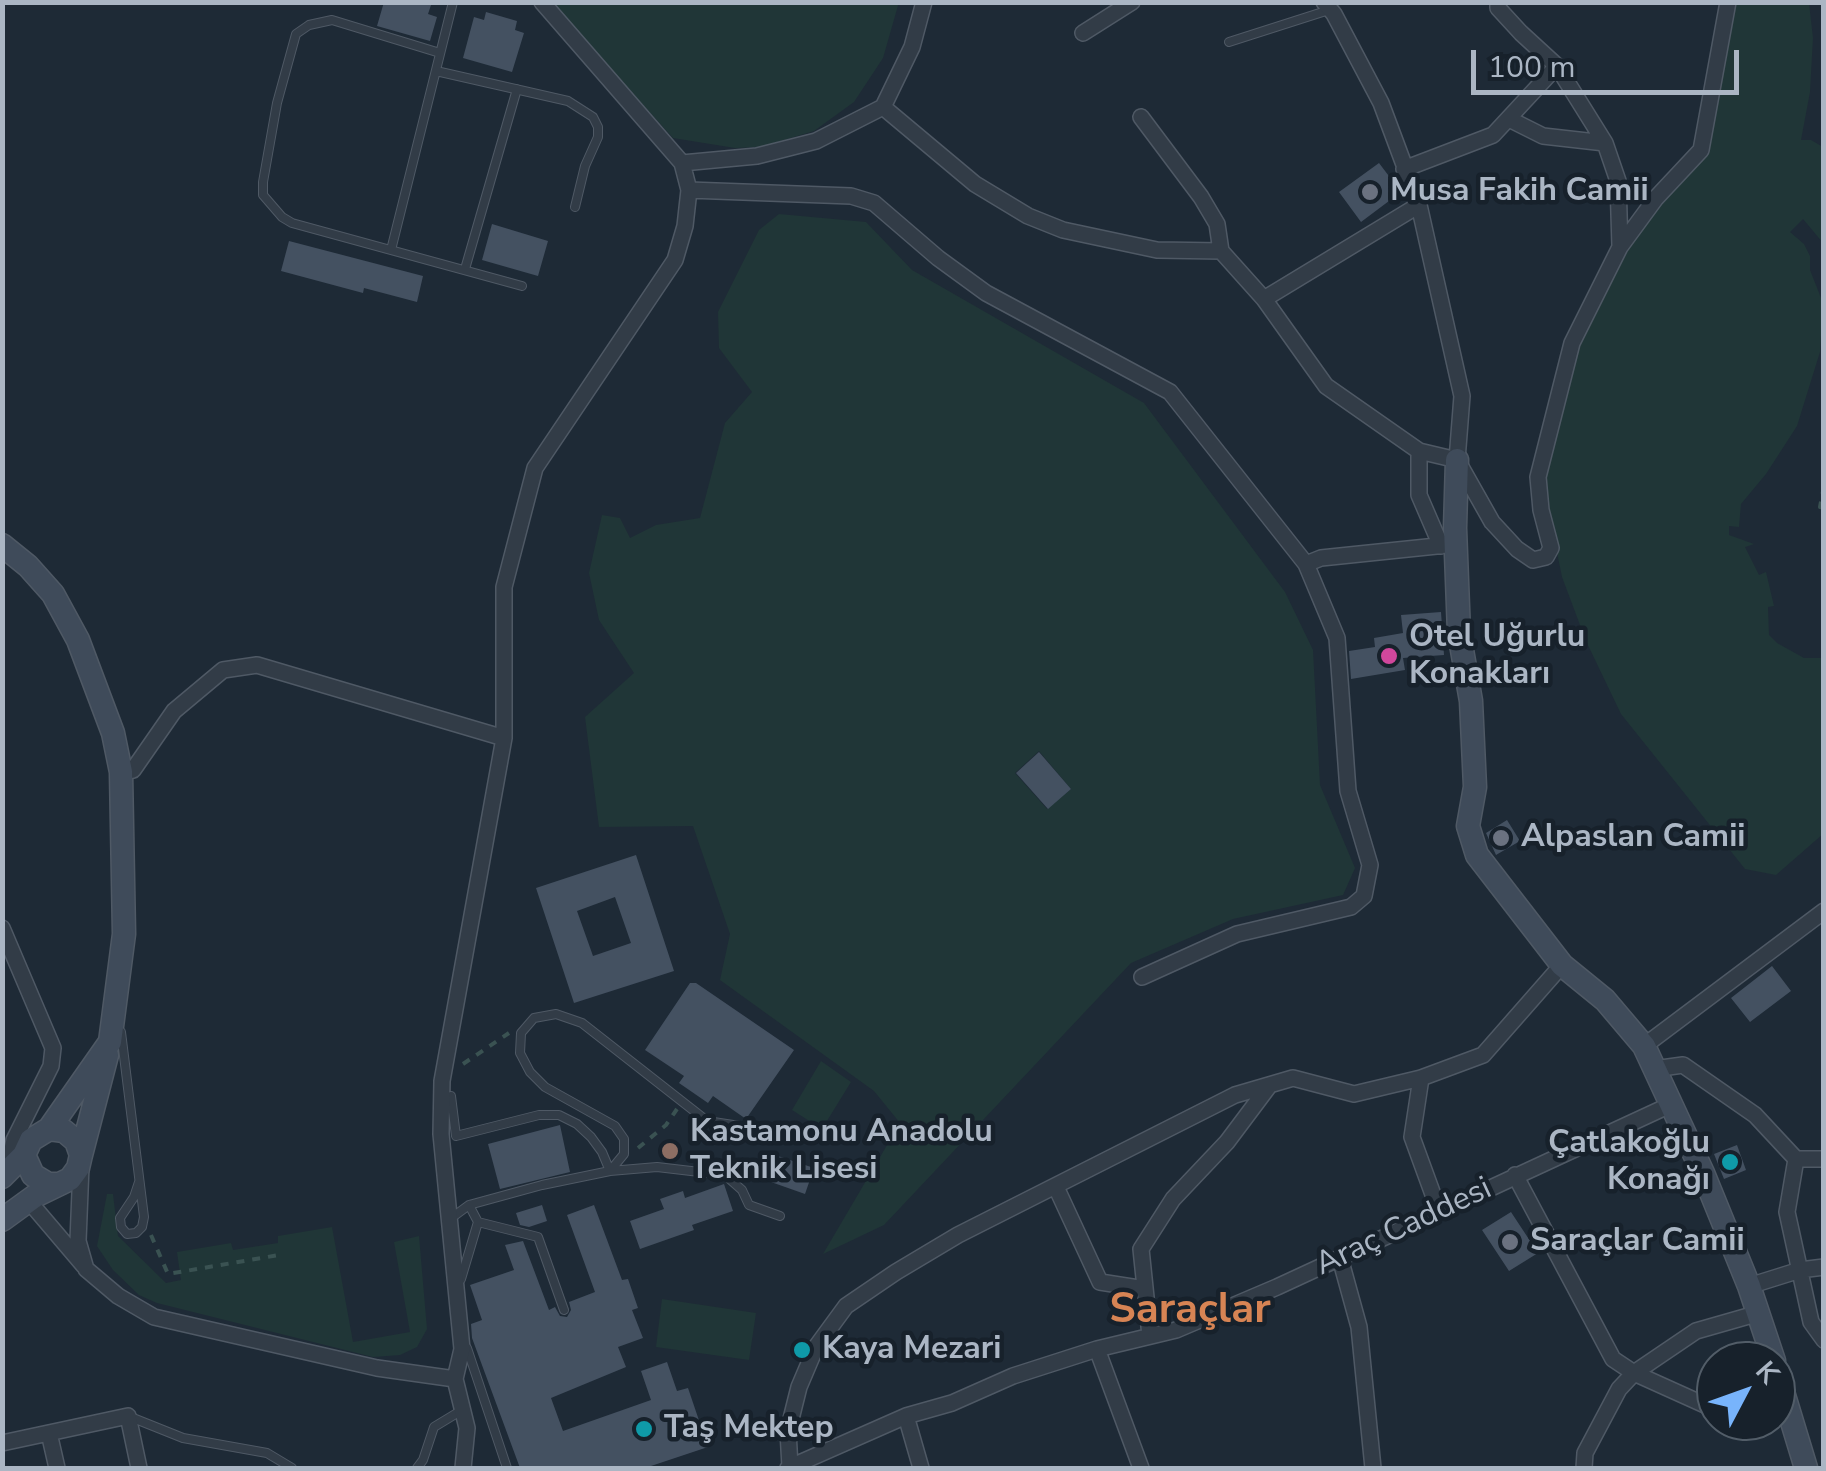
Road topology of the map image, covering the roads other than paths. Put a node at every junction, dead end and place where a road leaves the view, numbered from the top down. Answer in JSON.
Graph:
{"nodes":[{"id":1,"x":453,"y":2,"type":"edge"},
{"id":2,"x":542,"y":2,"type":"edge"},
{"id":3,"x":1132,"y":2,"type":"edge"},
{"id":4,"x":1498,"y":2,"type":"edge"},
{"id":5,"x":1728,"y":2,"type":"edge"},
{"id":6,"x":924,"y":3,"type":"edge"},
{"id":7,"x":1327,"y":6,"type":"edge"},
{"id":8,"x":1082,"y":33,"type":"dead end"},
{"id":9,"x":1228,"y":42,"type":"dead end"},
{"id":10,"x":440,"y":53,"type":"junction"},
{"id":11,"x":1557,"y":66,"type":"junction"},
{"id":12,"x":436,"y":71,"type":"junction"},
{"id":13,"x":516,"y":90,"type":"junction"},
{"id":14,"x":884,"y":108,"type":"junction"},
{"id":15,"x":1140,"y":117,"type":"dead end"},
{"id":16,"x":1509,"y":119,"type":"junction"},
{"id":17,"x":1606,"y":143,"type":"junction"},
{"id":18,"x":682,"y":163,"type":"junction"},
{"id":19,"x":1404,"y":168,"type":"junction"},
{"id":20,"x":688,"y":190,"type":"junction"},
{"id":21,"x":1419,"y":205,"type":"junction"},
{"id":22,"x":575,"y":207,"type":"dead end"},
{"id":23,"x":1620,"y":248,"type":"junction"},
{"id":24,"x":391,"y":250,"type":"junction"},
{"id":25,"x":1221,"y":251,"type":"junction"},
{"id":26,"x":466,"y":268,"type":"junction"},
{"id":27,"x":522,"y":286,"type":"dead end"},
{"id":28,"x":1264,"y":299,"type":"junction"},
{"id":29,"x":1419,"y":451,"type":"junction"},
{"id":30,"x":1457,"y":460,"type":"junction"},
{"id":31,"x":2,"y":545,"type":"edge"},
{"id":32,"x":1448,"y":545,"type":"junction"},
{"id":33,"x":1306,"y":564,"type":"junction"},
{"id":34,"x":504,"y":738,"type":"junction"},
{"id":35,"x":121,"y":772,"type":"junction"},
{"id":36,"x":1820,"y":917,"type":"edge"},
{"id":37,"x":2,"y":928,"type":"edge"},
{"id":38,"x":1562,"y":965,"type":"junction"},
{"id":39,"x":1142,"y":978,"type":"dead end"},
{"id":40,"x":110,"y":1042,"type":"junction"},
{"id":41,"x":1644,"y":1046,"type":"junction"},
{"id":42,"x":1654,"y":1069,"type":"junction"},
{"id":43,"x":1421,"y":1078,"type":"junction"},
{"id":44,"x":1270,"y":1085,"type":"junction"},
{"id":45,"x":451,"y":1096,"type":"dead end"},
{"id":46,"x":1670,"y":1105,"type":"junction"},
{"id":47,"x":746,"y":1127,"type":"dead end"},
{"id":48,"x":49,"y":1130,"type":"junction"},
{"id":49,"x":81,"y":1155,"type":"junction"},
{"id":50,"x":1824,"y":1158,"type":"edge"},
{"id":51,"x":1796,"y":1159,"type":"junction"},
{"id":52,"x":11,"y":1168,"type":"edge"},
{"id":53,"x":610,"y":1172,"type":"junction"},
{"id":54,"x":1515,"y":1175,"type":"junction"},
{"id":55,"x":139,"y":1182,"type":"junction"},
{"id":56,"x":58,"y":1184,"type":"junction"},
{"id":57,"x":1056,"y":1188,"type":"junction"},
{"id":58,"x":36,"y":1196,"type":"junction"},
{"id":59,"x":469,"y":1205,"type":"junction"},
{"id":60,"x":1438,"y":1211,"type":"junction"},
{"id":61,"x":780,"y":1216,"type":"dead end"},
{"id":62,"x":2,"y":1220,"type":"edge"},
{"id":63,"x":450,"y":1220,"type":"junction"},
{"id":64,"x":478,"y":1222,"type":"junction"},
{"id":65,"x":1340,"y":1258,"type":"junction"},
{"id":66,"x":1824,"y":1268,"type":"edge"},
{"id":67,"x":86,"y":1269,"type":"junction"},
{"id":68,"x":1800,"y":1270,"type":"junction"},
{"id":69,"x":1749,"y":1286,"type":"junction"},
{"id":70,"x":1145,"y":1289,"type":"junction"},
{"id":71,"x":564,"y":1310,"type":"dead end"},
{"id":72,"x":1759,"y":1313,"type":"junction"},
{"id":73,"x":1150,"y":1336,"type":"junction"},
{"id":74,"x":1824,"y":1340,"type":"edge"},
{"id":75,"x":1768,"y":1341,"type":"edge"},
{"id":76,"x":1097,"y":1349,"type":"junction"},
{"id":77,"x":1634,"y":1373,"type":"junction"},
{"id":78,"x":455,"y":1379,"type":"junction"},
{"id":79,"x":1696,"y":1401,"type":"edge"},
{"id":80,"x":462,"y":1410,"type":"junction"},
{"id":81,"x":128,"y":1416,"type":"junction"},
{"id":82,"x":906,"y":1416,"type":"junction"},
{"id":83,"x":50,"y":1433,"type":"junction"},
{"id":84,"x":1794,"y":1441,"type":"edge"},
{"id":85,"x":2,"y":1443,"type":"edge"},
{"id":86,"x":1800,"y":1467,"type":"edge"},
{"id":87,"x":58,"y":1468,"type":"edge"},
{"id":88,"x":139,"y":1468,"type":"edge"},
{"id":89,"x":292,"y":1468,"type":"edge"},
{"id":90,"x":416,"y":1468,"type":"edge"},
{"id":91,"x":463,"y":1468,"type":"edge"},
{"id":92,"x":507,"y":1468,"type":"edge"},
{"id":93,"x":789,"y":1468,"type":"edge"},
{"id":94,"x":922,"y":1468,"type":"edge"},
{"id":95,"x":1141,"y":1468,"type":"edge"},
{"id":96,"x":1373,"y":1468,"type":"edge"},
{"id":97,"x":1584,"y":1468,"type":"edge"}],
"edges":[{"from":1,"to":10,"type":"lane"},
{"from":2,"to":18,"type":"street"},
{"from":3,"to":8,"type":"street"},
{"from":4,"to":11,"type":"street"},
{"from":5,"to":23,"type":"street"},
{"from":6,"to":14,"type":"street"},
{"from":7,"to":9,"type":"lane"},
{"from":7,"to":19,"type":"street"},
{"from":10,"to":12,"type":"lane"},
{"from":10,"to":24,"type":"lane"},
{"from":11,"to":16,"type":"street"},
{"from":11,"to":17,"type":"street"},
{"from":12,"to":13,"type":"lane"},
{"from":12,"to":24,"type":"lane"},
{"from":13,"to":22,"type":"lane"},
{"from":13,"to":26,"type":"lane"},
{"from":14,"to":18,"type":"street"},
{"from":14,"to":25,"type":"street"},
{"from":15,"to":25,"type":"street"},
{"from":16,"to":17,"type":"street"},
{"from":16,"to":19,"type":"street"},
{"from":17,"to":23,"type":"street"},
{"from":18,"to":20,"type":"street"},
{"from":19,"to":21,"type":"street"},
{"from":20,"to":33,"type":"street"},
{"from":20,"to":34,"type":"street"},
{"from":21,"to":28,"type":"street"},
{"from":21,"to":30,"type":"street"},
{"from":23,"to":30,"type":"street"},
{"from":24,"to":26,"type":"lane"},
{"from":25,"to":28,"type":"street"},
{"from":26,"to":27,"type":"lane"},
{"from":28,"to":29,"type":"street"},
{"from":29,"to":30,"type":"street"},
{"from":29,"to":32,"type":"street"},
{"from":30,"to":32,"type":"main road"},
{"from":31,"to":35,"type":"main road"},
{"from":32,"to":33,"type":"street"},
{"from":32,"to":38,"type":"main road"},
{"from":33,"to":39,"type":"street"},
{"from":34,"to":35,"type":"street"},
{"from":34,"to":63,"type":"street"},
{"from":35,"to":40,"type":"main road"},
{"from":36,"to":41,"type":"street"},
{"from":37,"to":52,"type":"street"},
{"from":38,"to":41,"type":"main road"},
{"from":38,"to":43,"type":"street"},
{"from":40,"to":48,"type":"main road"},
{"from":40,"to":49,"type":"main road"},
{"from":40,"to":55,"type":"lane"},
{"from":41,"to":42,"type":"main road"},
{"from":42,"to":46,"type":"main road"},
{"from":42,"to":51,"type":"street"},
{"from":43,"to":44,"type":"street"},
{"from":43,"to":60,"type":"street"},
{"from":44,"to":57,"type":"street"},
{"from":44,"to":70,"type":"street"},
{"from":45,"to":53,"type":"lane"},
{"from":46,"to":54,"type":"street","name":"Araç Caddesi"},
{"from":46,"to":69,"type":"main road"},
{"from":47,"to":53,"type":"lane"},
{"from":48,"to":49,"type":"main road"},
{"from":48,"to":52,"type":"main road"},
{"from":49,"to":56,"type":"main road"},
{"from":49,"to":67,"type":"street"},
{"from":50,"to":51,"type":"street"},
{"from":51,"to":68,"type":"street"},
{"from":52,"to":56,"type":"main road"},
{"from":53,"to":59,"type":"lane"},
{"from":53,"to":61,"type":"lane"},
{"from":54,"to":60,"type":"street","name":"Araç Caddesi"},
{"from":54,"to":77,"type":"street"},
{"from":55,"to":55,"type":"lane"},
{"from":56,"to":58,"type":"main road"},
{"from":57,"to":70,"type":"street"},
{"from":57,"to":93,"type":"street"},
{"from":58,"to":62,"type":"main road"},
{"from":58,"to":67,"type":"street"},
{"from":59,"to":63,"type":"lane"},
{"from":59,"to":64,"type":"lane"},
{"from":60,"to":65,"type":"street","name":"Araç Caddesi"},
{"from":63,"to":78,"type":"street"},
{"from":64,"to":71,"type":"lane"},
{"from":64,"to":92,"type":"lane"},
{"from":65,"to":73,"type":"street","name":"Araç Caddesi"},
{"from":65,"to":96,"type":"street"},
{"from":66,"to":68,"type":"street"},
{"from":67,"to":78,"type":"street"},
{"from":68,"to":69,"type":"street"},
{"from":68,"to":74,"type":"street"},
{"from":69,"to":72,"type":"main road"},
{"from":70,"to":73,"type":"street"},
{"from":72,"to":75,"type":"main road"},
{"from":72,"to":77,"type":"street"},
{"from":73,"to":76,"type":"street","name":"Araç Caddesi"},
{"from":76,"to":82,"type":"street","name":"Araç Caddesi"},
{"from":76,"to":95,"type":"street"},
{"from":77,"to":79,"type":"street"},
{"from":77,"to":97,"type":"street"},
{"from":78,"to":80,"type":"street"},
{"from":80,"to":90,"type":"lane"},
{"from":80,"to":91,"type":"street"},
{"from":81,"to":83,"type":"street"},
{"from":81,"to":88,"type":"street"},
{"from":81,"to":89,"type":"lane"},
{"from":82,"to":93,"type":"street","name":"Araç Caddesi"},
{"from":82,"to":94,"type":"street"},
{"from":83,"to":85,"type":"street"},
{"from":83,"to":87,"type":"street"},
{"from":84,"to":86,"type":"main road"}]}
